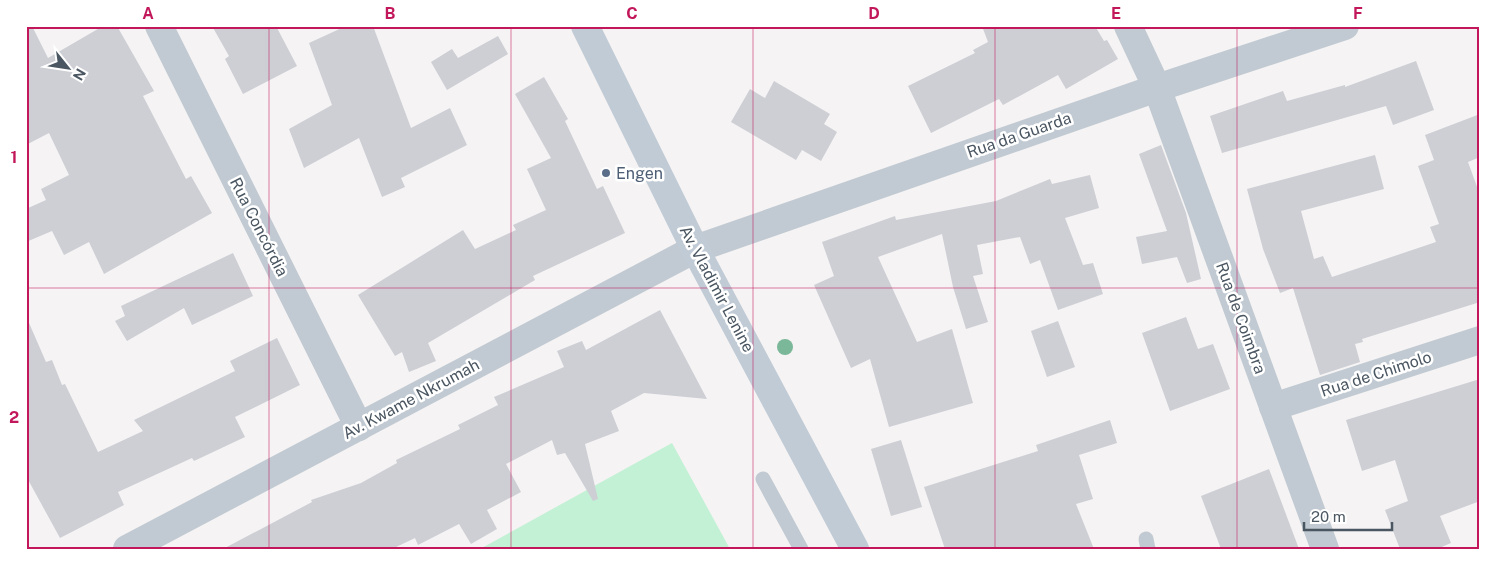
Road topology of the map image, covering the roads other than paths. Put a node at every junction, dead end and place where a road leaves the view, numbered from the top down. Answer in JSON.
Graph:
{"nodes":[{"id":1,"x":159,"y":26,"type":"edge"},
{"id":2,"x":585,"y":26,"type":"edge"},
{"id":3,"x":1128,"y":26,"type":"edge"},
{"id":4,"x":1345,"y":26,"type":"edge"},
{"id":5,"x":1156,"y":88,"type":"junction"},
{"id":6,"x":695,"y":248,"type":"junction"},
{"id":7,"x":1480,"y":340,"type":"edge"},
{"id":8,"x":1273,"y":407,"type":"junction"},
{"id":9,"x":359,"y":427,"type":"junction"},
{"id":10,"x":763,"y":479,"type":"dead end"},
{"id":11,"x":127,"y":549,"type":"edge"},
{"id":12,"x":801,"y":549,"type":"edge"},
{"id":13,"x":854,"y":549,"type":"edge"},
{"id":14,"x":1324,"y":549,"type":"edge"}],
"edges":[{"from":1,"to":9,"type":"street","name":"Rua Concórdia"},
{"from":2,"to":6,"type":"main road","name":"Av. Vladimir Lenine"},
{"from":3,"to":5,"type":"street","name":"Rua de Coimbra"},
{"from":4,"to":5,"type":"street","name":"Rua da Guarda"},
{"from":5,"to":6,"type":"street","name":"Rua da Guarda"},
{"from":5,"to":8,"type":"street","name":"Rua de Coimbra"},
{"from":6,"to":9,"type":"street","name":"Av. Kwame Nkrumah"},
{"from":6,"to":13,"type":"main road","name":"Av. Vladimir Lenine"},
{"from":7,"to":8,"type":"street","name":"Rua de Chimolo"},
{"from":8,"to":14,"type":"street","name":"Rua de Coimbra"},
{"from":9,"to":11,"type":"street","name":"Av. Kwame Nkrumah"},
{"from":10,"to":12,"type":"lane"}]}
